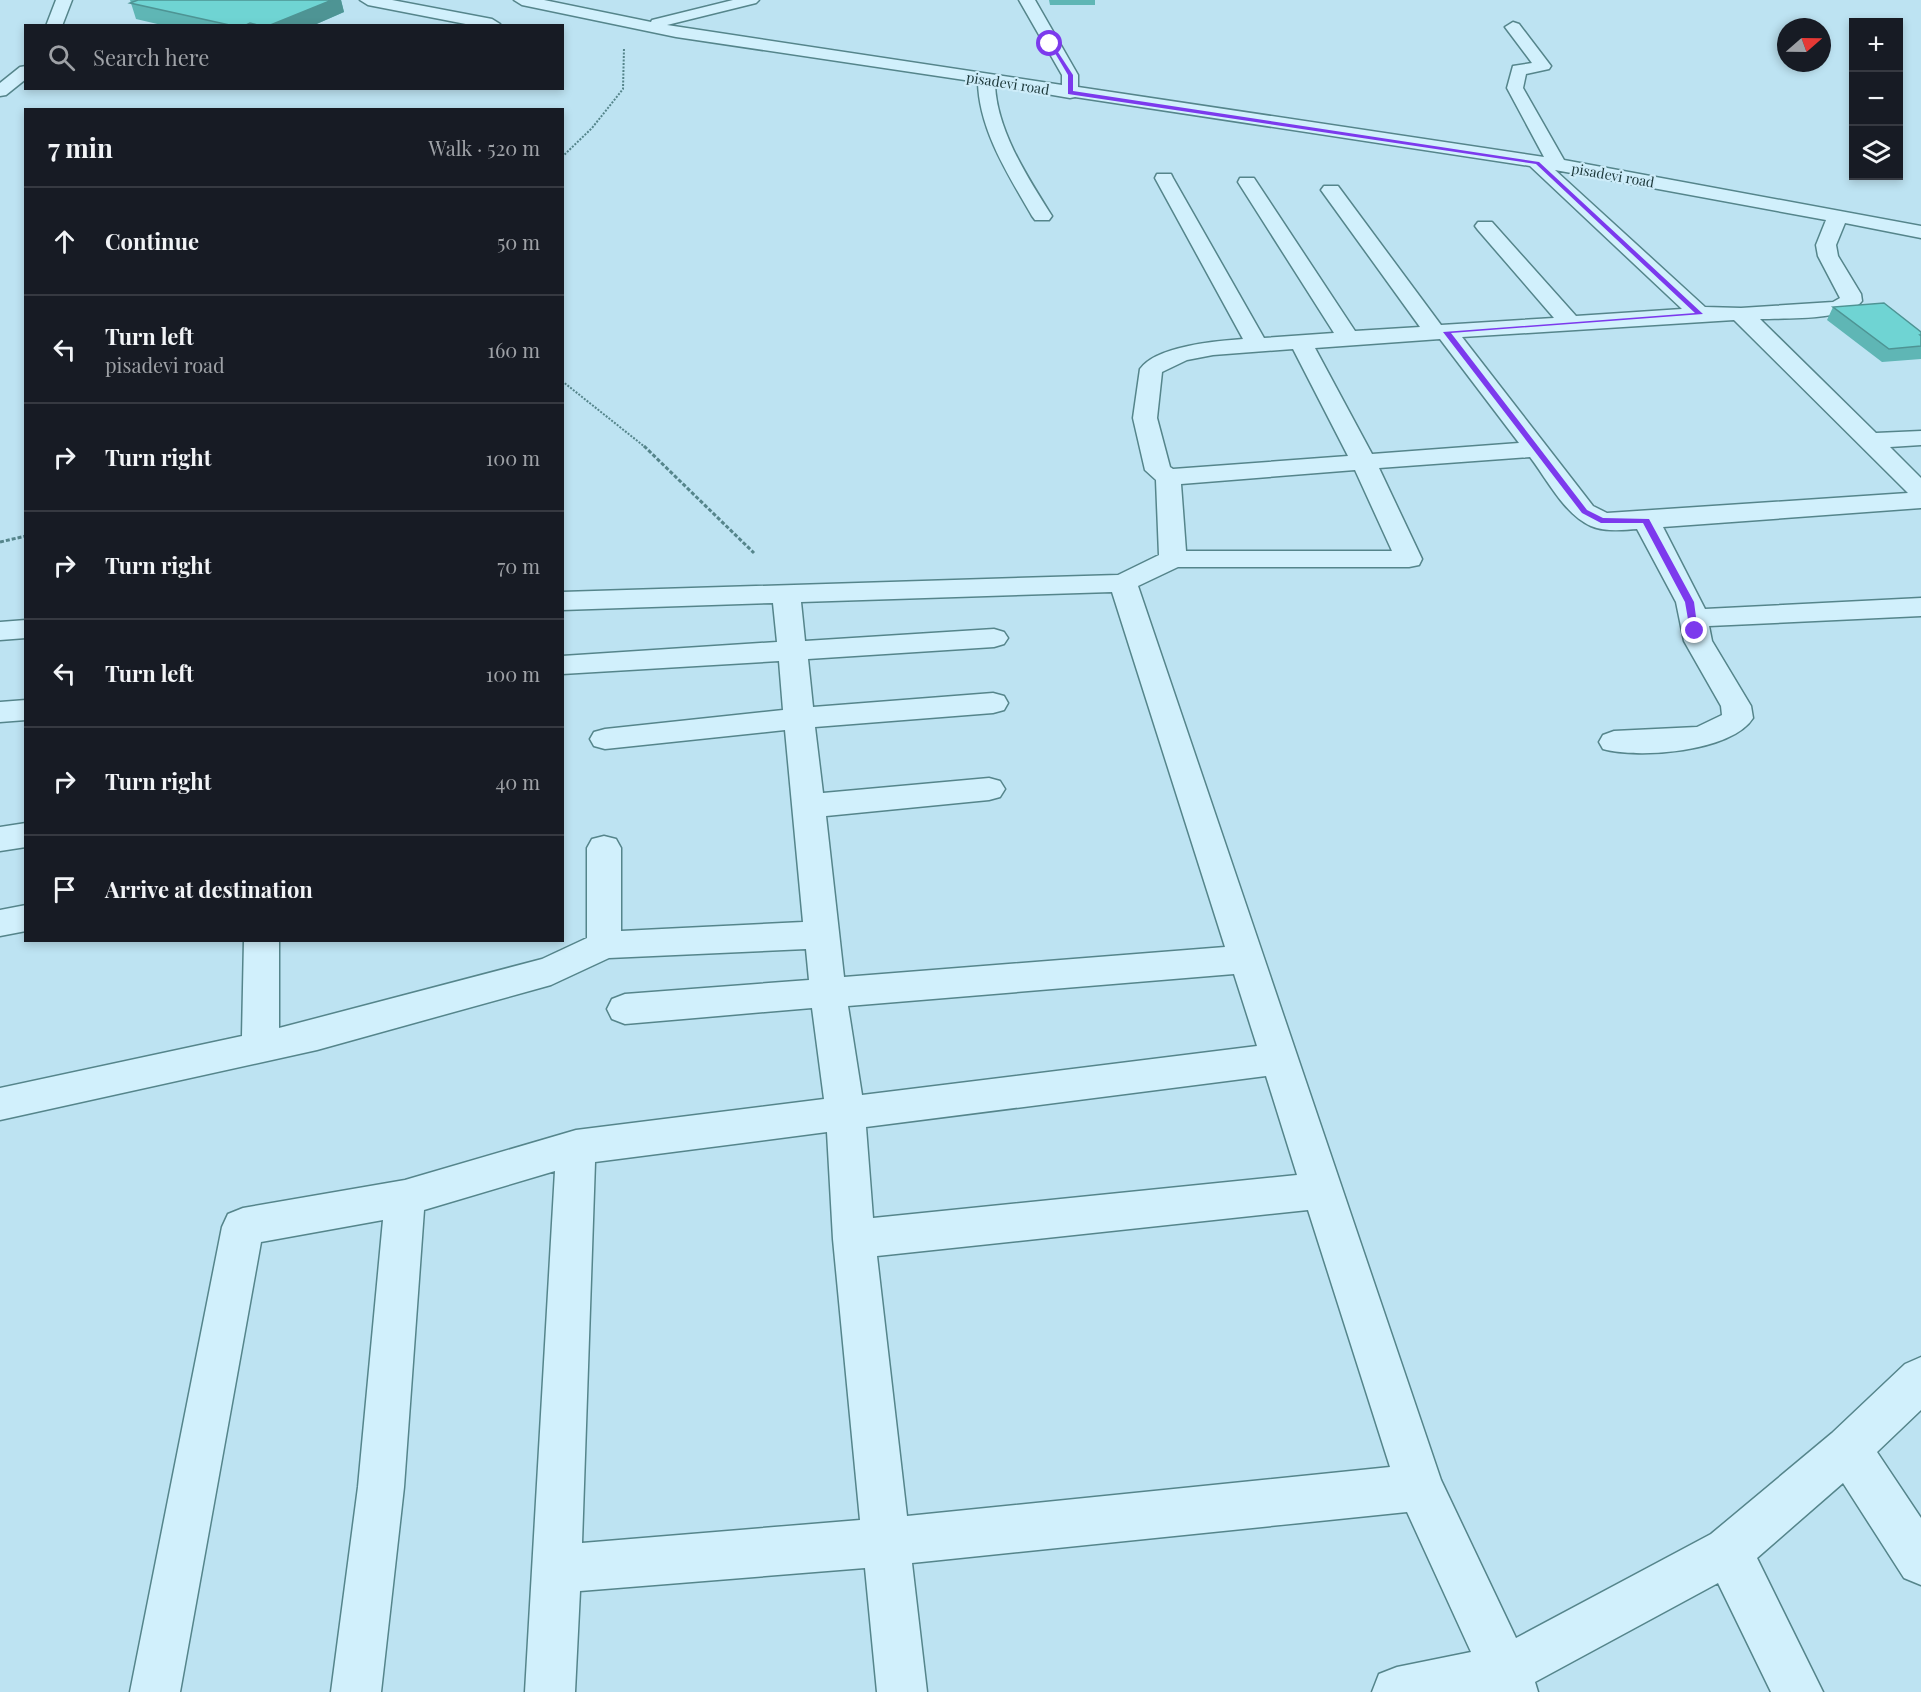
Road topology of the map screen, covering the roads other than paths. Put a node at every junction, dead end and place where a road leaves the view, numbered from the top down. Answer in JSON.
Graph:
{"nodes":[{"id":1,"x":64,"y":0,"type":"edge"},
{"id":2,"x":368,"y":0,"type":"edge"},
{"id":3,"x":522,"y":0,"type":"edge"},
{"id":4,"x":751,"y":0,"type":"edge"},
{"id":5,"x":1027,"y":0,"type":"edge"},
{"id":6,"x":55,"y":24,"type":"edge"},
{"id":7,"x":492,"y":24,"type":"edge"},
{"id":8,"x":648,"y":26,"type":"junction"},
{"id":9,"x":1513,"y":27,"type":"dead end"},
{"id":10,"x":24,"y":73,"type":"edge"},
{"id":11,"x":986,"y":80,"type":"junction"},
{"id":12,"x":0,"y":91,"type":"edge"},
{"id":13,"x":1070,"y":93,"type":"junction"},
{"id":14,"x":1548,"y":164,"type":"junction"},
{"id":15,"x":1164,"y":178,"type":"dead end"},
{"id":16,"x":1247,"y":182,"type":"dead end"},
{"id":17,"x":1331,"y":190,"type":"dead end"},
{"id":18,"x":1042,"y":216,"type":"dead end"},
{"id":19,"x":1838,"y":216,"type":"junction"},
{"id":20,"x":1485,"y":226,"type":"dead end"},
{"id":21,"x":1921,"y":232,"type":"edge"},
{"id":22,"x":1700,"y":314,"type":"junction"},
{"id":23,"x":1742,"y":314,"type":"junction"},
{"id":24,"x":1570,"y":323,"type":"junction"},
{"id":25,"x":1441,"y":332,"type":"junction"},
{"id":26,"x":1348,"y":338,"type":"junction"},
{"id":27,"x":1301,"y":342,"type":"junction"},
{"id":28,"x":1257,"y":345,"type":"junction"},
{"id":29,"x":1921,"y":438,"type":"edge"},
{"id":30,"x":1870,"y":441,"type":"junction"},
{"id":31,"x":1536,"y":449,"type":"junction"},
{"id":32,"x":1364,"y":464,"type":"junction"},
{"id":33,"x":1168,"y":477,"type":"junction"},
{"id":34,"x":1921,"y":492,"type":"edge"},
{"id":35,"x":1921,"y":500,"type":"edge"},
{"id":36,"x":1646,"y":520,"type":"junction"},
{"id":37,"x":1173,"y":559,"type":"junction"},
{"id":38,"x":1123,"y":583,"type":"junction"},
{"id":39,"x":786,"y":592,"type":"junction"},
{"id":40,"x":564,"y":601,"type":"edge"},
{"id":41,"x":1921,"y":606,"type":"edge"},
{"id":42,"x":1693,"y":618,"type":"junction"},
{"id":43,"x":24,"y":629,"type":"edge"},
{"id":44,"x":0,"y":631,"type":"edge"},
{"id":45,"x":994,"y":638,"type":"dead end"},
{"id":46,"x":792,"y":650,"type":"junction"},
{"id":47,"x":564,"y":665,"type":"edge"},
{"id":48,"x":993,"y":703,"type":"dead end"},
{"id":49,"x":24,"y":710,"type":"edge"},
{"id":50,"x":0,"y":712,"type":"edge"},
{"id":51,"x":799,"y":718,"type":"junction"},
{"id":52,"x":604,"y":739,"type":"dead end"},
{"id":53,"x":1614,"y":742,"type":"dead end"},
{"id":54,"x":989,"y":789,"type":"dead end"},
{"id":55,"x":808,"y":806,"type":"junction"},
{"id":56,"x":24,"y":835,"type":"edge"},
{"id":57,"x":0,"y":839,"type":"edge"},
{"id":58,"x":604,"y":848,"type":"dead end"},
{"id":59,"x":24,"y":918,"type":"edge"},
{"id":60,"x":0,"y":923,"type":"edge"},
{"id":61,"x":822,"y":935,"type":"junction"},
{"id":62,"x":262,"y":942,"type":"edge"},
{"id":63,"x":604,"y":945,"type":"junction"},
{"id":64,"x":1247,"y":959,"type":"junction"},
{"id":65,"x":828,"y":994,"type":"junction"},
{"id":66,"x":625,"y":1009,"type":"dead end"},
{"id":67,"x":260,"y":1047,"type":"junction"},
{"id":68,"x":1280,"y":1059,"type":"junction"},
{"id":69,"x":0,"y":1104,"type":"edge"},
{"id":70,"x":845,"y":1113,"type":"junction"},
{"id":71,"x":576,"y":1147,"type":"junction"},
{"id":72,"x":1323,"y":1190,"type":"junction"},
{"id":73,"x":405,"y":1197,"type":"junction"},
{"id":74,"x":854,"y":1239,"type":"junction"},
{"id":75,"x":1921,"y":1379,"type":"edge"},
{"id":76,"x":1848,"y":1449,"type":"junction"},
{"id":77,"x":1420,"y":1487,"type":"junction"},
{"id":78,"x":886,"y":1542,"type":"junction"},
{"id":79,"x":1728,"y":1551,"type":"junction"},
{"id":80,"x":1921,"y":1561,"type":"edge"},
{"id":81,"x":557,"y":1569,"type":"junction"},
{"id":82,"x":1509,"y":1682,"type":"edge"},
{"id":83,"x":155,"y":1692,"type":"edge"},
{"id":84,"x":356,"y":1692,"type":"edge"},
{"id":85,"x":550,"y":1692,"type":"edge"},
{"id":86,"x":902,"y":1692,"type":"edge"},
{"id":87,"x":1397,"y":1692,"type":"edge"},
{"id":88,"x":1798,"y":1692,"type":"edge"}],
"edges":[{"from":1,"to":6,"type":"street"},
{"from":2,"to":7,"type":"street"},
{"from":3,"to":8,"type":"street","name":"pisadevi road"},
{"from":4,"to":8,"type":"street"},
{"from":5,"to":13,"type":"street"},
{"from":8,"to":11,"type":"street","name":"pisadevi road"},
{"from":9,"to":14,"type":"street"},
{"from":10,"to":12,"type":"street"},
{"from":11,"to":13,"type":"street","name":"pisadevi road"},
{"from":11,"to":18,"type":"street"},
{"from":13,"to":14,"type":"street","name":"pisadevi road"},
{"from":14,"to":19,"type":"street","name":"pisadevi road"},
{"from":14,"to":22,"type":"street"},
{"from":15,"to":28,"type":"street"},
{"from":16,"to":26,"type":"street"},
{"from":17,"to":25,"type":"street"},
{"from":19,"to":21,"type":"street","name":"pisadevi road"},
{"from":19,"to":23,"type":"street"},
{"from":20,"to":24,"type":"street"},
{"from":22,"to":23,"type":"street"},
{"from":22,"to":24,"type":"street"},
{"from":23,"to":30,"type":"street"},
{"from":24,"to":25,"type":"street"},
{"from":25,"to":26,"type":"street"},
{"from":25,"to":31,"type":"street"},
{"from":26,"to":27,"type":"street"},
{"from":27,"to":28,"type":"street"},
{"from":27,"to":32,"type":"street"},
{"from":28,"to":33,"type":"street"},
{"from":29,"to":30,"type":"street"},
{"from":30,"to":34,"type":"street"},
{"from":31,"to":32,"type":"street"},
{"from":31,"to":36,"type":"street"},
{"from":32,"to":33,"type":"street"},
{"from":32,"to":37,"type":"street"},
{"from":33,"to":37,"type":"street"},
{"from":35,"to":36,"type":"street"},
{"from":36,"to":42,"type":"street"},
{"from":37,"to":38,"type":"street"},
{"from":38,"to":39,"type":"street"},
{"from":38,"to":64,"type":"street"},
{"from":39,"to":40,"type":"street"},
{"from":39,"to":46,"type":"street"},
{"from":41,"to":42,"type":"street"},
{"from":42,"to":53,"type":"street"},
{"from":43,"to":44,"type":"street"},
{"from":45,"to":46,"type":"street"},
{"from":46,"to":47,"type":"street"},
{"from":46,"to":51,"type":"street"},
{"from":48,"to":51,"type":"street"},
{"from":49,"to":50,"type":"street"},
{"from":51,"to":52,"type":"street"},
{"from":51,"to":55,"type":"street"},
{"from":54,"to":55,"type":"street"},
{"from":55,"to":61,"type":"street"},
{"from":56,"to":57,"type":"street"},
{"from":58,"to":63,"type":"street"},
{"from":59,"to":60,"type":"street"},
{"from":61,"to":63,"type":"street"},
{"from":61,"to":65,"type":"street"},
{"from":62,"to":67,"type":"street"},
{"from":63,"to":67,"type":"street"},
{"from":64,"to":65,"type":"street"},
{"from":64,"to":68,"type":"street"},
{"from":65,"to":66,"type":"street"},
{"from":65,"to":70,"type":"street"},
{"from":67,"to":69,"type":"street"},
{"from":68,"to":70,"type":"street"},
{"from":68,"to":72,"type":"street"},
{"from":70,"to":71,"type":"street"},
{"from":70,"to":74,"type":"street"},
{"from":71,"to":73,"type":"street"},
{"from":71,"to":81,"type":"street"},
{"from":72,"to":74,"type":"street"},
{"from":72,"to":77,"type":"street"},
{"from":73,"to":83,"type":"street"},
{"from":73,"to":84,"type":"street"},
{"from":74,"to":78,"type":"street"},
{"from":75,"to":76,"type":"street"},
{"from":76,"to":79,"type":"street"},
{"from":76,"to":80,"type":"street"},
{"from":77,"to":78,"type":"street"},
{"from":77,"to":82,"type":"street"},
{"from":78,"to":81,"type":"street"},
{"from":78,"to":86,"type":"street"},
{"from":79,"to":82,"type":"street"},
{"from":79,"to":88,"type":"street"},
{"from":81,"to":85,"type":"street"},
{"from":82,"to":87,"type":"street"}]}
